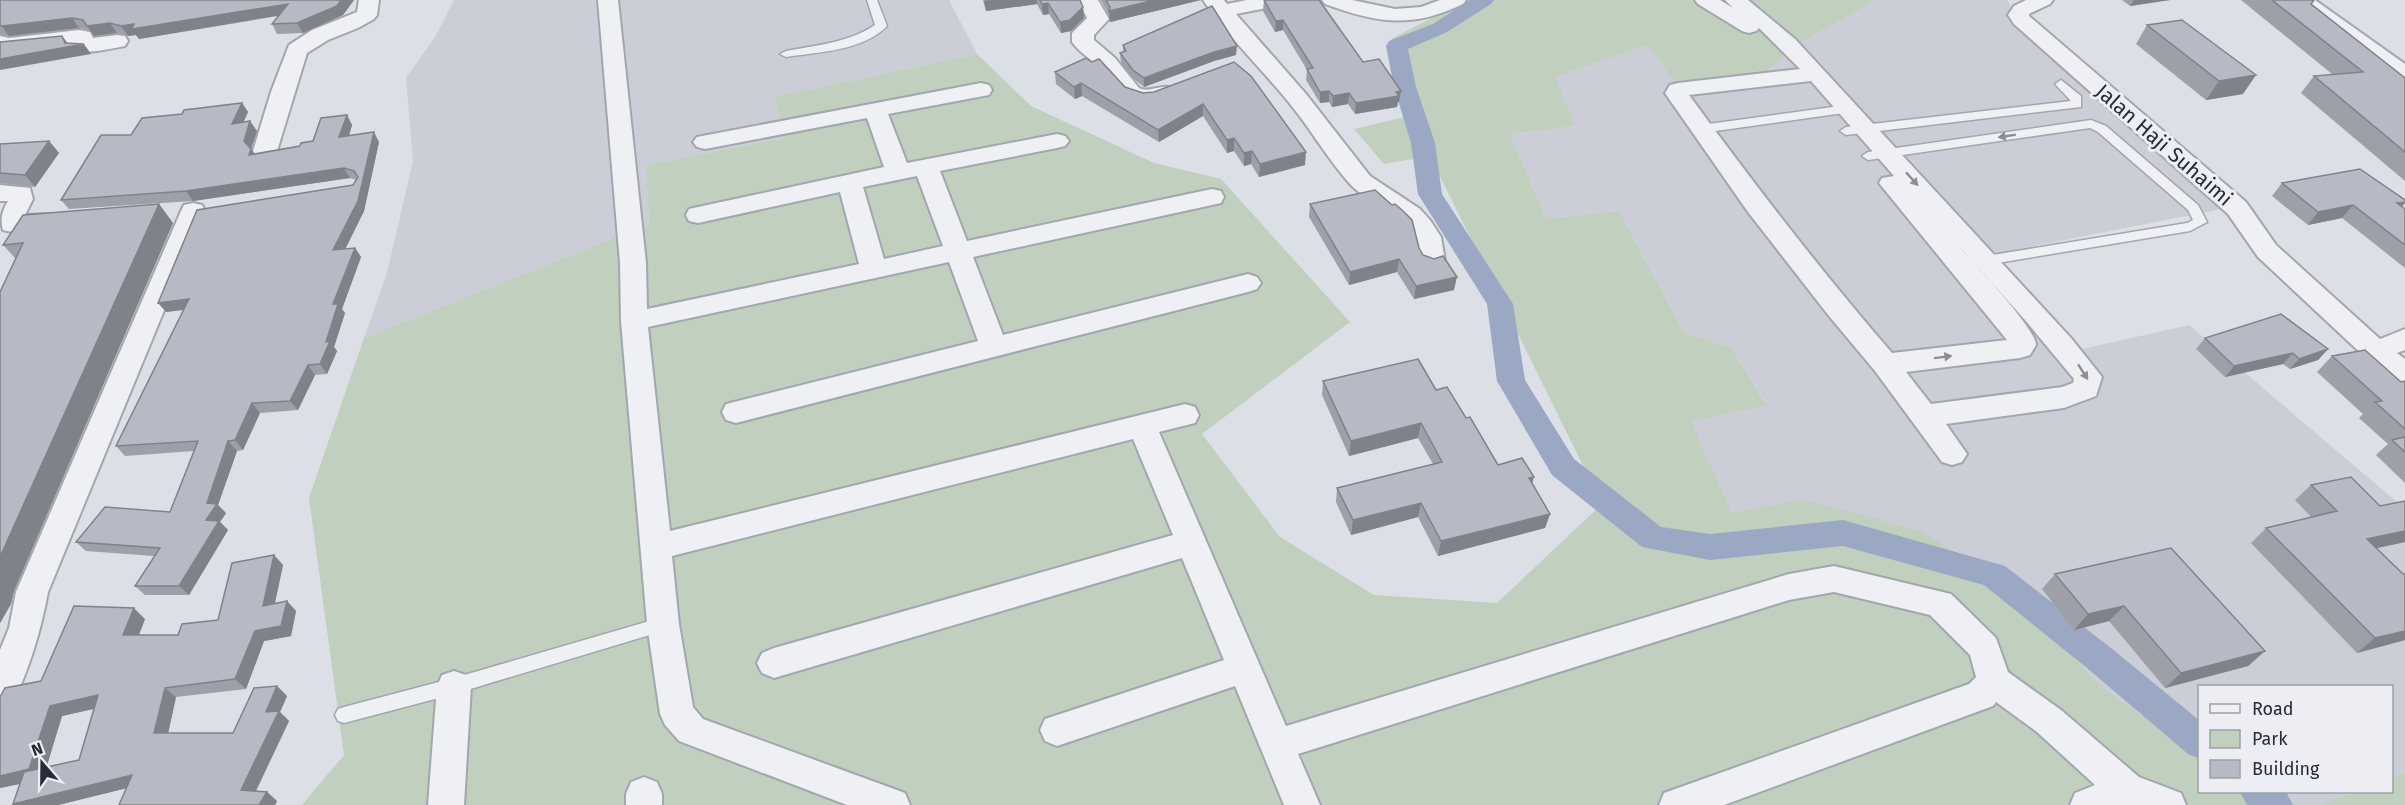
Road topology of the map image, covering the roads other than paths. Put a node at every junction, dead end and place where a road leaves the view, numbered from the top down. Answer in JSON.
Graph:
{"nodes":[{"id":1,"x":369,"y":0,"type":"edge"},
{"id":2,"x":608,"y":0,"type":"edge"},
{"id":3,"x":872,"y":0,"type":"edge"},
{"id":4,"x":1088,"y":0,"type":"edge"},
{"id":5,"x":1280,"y":0,"type":"edge"},
{"id":6,"x":1332,"y":0,"type":"edge"},
{"id":7,"x":1705,"y":0,"type":"edge"},
{"id":8,"x":1735,"y":0,"type":"edge"},
{"id":9,"x":2043,"y":0,"type":"edge"},
{"id":10,"x":2302,"y":0,"type":"edge"},
{"id":11,"x":1453,"y":1,"type":"edge"},
{"id":12,"x":1217,"y":5,"type":"edge"},
{"id":13,"x":117,"y":41,"type":"dead end"},
{"id":14,"x":0,"y":42,"type":"edge"},
{"id":15,"x":1785,"y":50,"type":"junction"},
{"id":16,"x":786,"y":54,"type":"dead end"},
{"id":17,"x":2405,"y":74,"type":"edge"},
{"id":18,"x":1807,"y":75,"type":"junction"},
{"id":19,"x":1182,"y":84,"type":"edge"},
{"id":20,"x":2061,"y":84,"type":"dead end"},
{"id":21,"x":981,"y":90,"type":"dead end"},
{"id":22,"x":875,"y":109,"type":"junction"},
{"id":23,"x":2040,"y":109,"type":"junction"},
{"id":24,"x":1846,"y":120,"type":"junction"},
{"id":25,"x":2064,"y":127,"type":"junction"},
{"id":26,"x":1701,"y":129,"type":"junction"},
{"id":27,"x":1057,"y":141,"type":"dead end"},
{"id":28,"x":705,"y":142,"type":"dead end"},
{"id":29,"x":265,"y":151,"type":"edge"},
{"id":30,"x":1879,"y":155,"type":"junction"},
{"id":31,"x":926,"y":167,"type":"junction"},
{"id":32,"x":898,"y":172,"type":"junction"},
{"id":33,"x":850,"y":183,"type":"junction"},
{"id":34,"x":0,"y":193,"type":"edge"},
{"id":35,"x":1212,"y":197,"type":"dead end"},
{"id":36,"x":195,"y":210,"type":"edge"},
{"id":37,"x":1928,"y":212,"type":"junction"},
{"id":38,"x":698,"y":215,"type":"dead end"},
{"id":39,"x":73,"y":220,"type":"edge"},
{"id":40,"x":958,"y":252,"type":"junction"},
{"id":41,"x":1986,"y":260,"type":"junction"},
{"id":42,"x":1432,"y":261,"type":"edge"},
{"id":43,"x":1959,"y":264,"type":"junction"},
{"id":44,"x":874,"y":270,"type":"junction"},
{"id":45,"x":1248,"y":283,"type":"dead end"},
{"id":46,"x":634,"y":321,"type":"junction"},
{"id":47,"x":2058,"y":339,"type":"junction"},
{"id":48,"x":2405,"y":339,"type":"edge"},
{"id":49,"x":2022,"y":340,"type":"junction"},
{"id":50,"x":994,"y":347,"type":"junction"},
{"id":51,"x":2376,"y":351,"type":"junction"},
{"id":52,"x":1885,"y":364,"type":"junction"},
{"id":53,"x":2405,"y":374,"type":"edge"},
{"id":54,"x":736,"y":412,"type":"dead end"},
{"id":55,"x":1185,"y":415,"type":"dead end"},
{"id":56,"x":1923,"y":416,"type":"junction"},
{"id":57,"x":1142,"y":426,"type":"junction"},
{"id":58,"x":1952,"y":454,"type":"dead end"},
{"id":59,"x":1190,"y":543,"type":"junction"},
{"id":60,"x":656,"y":547,"type":"junction"},
{"id":61,"x":663,"y":624,"type":"junction"},
{"id":62,"x":774,"y":663,"type":"dead end"},
{"id":63,"x":1244,"y":668,"type":"junction"},
{"id":64,"x":1994,"y":681,"type":"junction"},
{"id":65,"x":454,"y":686,"type":"junction"},
{"id":66,"x":0,"y":694,"type":"edge"},
{"id":67,"x":344,"y":714,"type":"dead end"},
{"id":68,"x":1057,"y":730,"type":"dead end"},
{"id":69,"x":1277,"y":746,"type":"junction"},
{"id":70,"x":2127,"y":790,"type":"junction"},
{"id":71,"x":446,"y":805,"type":"edge"},
{"id":72,"x":892,"y":805,"type":"edge"},
{"id":73,"x":1302,"y":805,"type":"edge"},
{"id":74,"x":1677,"y":805,"type":"edge"},
{"id":75,"x":2088,"y":805,"type":"edge"},
{"id":76,"x":2168,"y":805,"type":"edge"}],
"edges":[{"from":1,"to":29,"type":"street"},
{"from":2,"to":46,"type":"street"},
{"from":3,"to":16,"type":"lane"},
{"from":4,"to":19,"type":"street"},
{"from":5,"to":12,"type":"street"},
{"from":6,"to":11,"type":"street"},
{"from":7,"to":15,"type":"street"},
{"from":8,"to":15,"type":"street"},
{"from":9,"to":51,"type":"street","name":"Jalan Haji Suhaimi"},
{"from":10,"to":17,"type":"street"},
{"from":12,"to":42,"type":"street"},
{"from":13,"to":14,"type":"street"},
{"from":15,"to":18,"type":"street"},
{"from":18,"to":24,"type":"street"},
{"from":18,"to":26,"type":"street"},
{"from":20,"to":23,"type":"lane"},
{"from":21,"to":22,"type":"street"},
{"from":22,"to":28,"type":"street"},
{"from":22,"to":32,"type":"street"},
{"from":23,"to":24,"type":"lane"},
{"from":23,"to":25,"type":"lane"},
{"from":24,"to":26,"type":"lane"},
{"from":24,"to":30,"type":"street"},
{"from":25,"to":30,"type":"lane","one_way":true},
{"from":25,"to":41,"type":"lane"},
{"from":26,"to":52,"type":"street"},
{"from":27,"to":31,"type":"street"},
{"from":30,"to":37,"type":"street"},
{"from":31,"to":32,"type":"street"},
{"from":31,"to":40,"type":"street"},
{"from":32,"to":33,"type":"street"},
{"from":33,"to":38,"type":"street"},
{"from":33,"to":44,"type":"street"},
{"from":34,"to":39,"type":"street"},
{"from":35,"to":40,"type":"street"},
{"from":36,"to":66,"type":"street"},
{"from":37,"to":41,"type":"street"},
{"from":37,"to":43,"type":"street"},
{"from":40,"to":44,"type":"street"},
{"from":40,"to":50,"type":"street"},
{"from":41,"to":43,"type":"lane"},
{"from":41,"to":47,"type":"street"},
{"from":43,"to":49,"type":"street"},
{"from":44,"to":46,"type":"street"},
{"from":45,"to":50,"type":"street"},
{"from":46,"to":60,"type":"street"},
{"from":47,"to":49,"type":"street"},
{"from":47,"to":56,"type":"street","one_way":true},
{"from":48,"to":51,"type":"street"},
{"from":52,"to":49,"type":"street","one_way":true},
{"from":50,"to":54,"type":"street"},
{"from":51,"to":53,"type":"street","name":"Jalan Haji Suhaimi"},
{"from":52,"to":56,"type":"street"},
{"from":55,"to":57,"type":"street"},
{"from":56,"to":58,"type":"street"},
{"from":57,"to":59,"type":"street"},
{"from":57,"to":60,"type":"street"},
{"from":59,"to":62,"type":"street"},
{"from":59,"to":63,"type":"street"},
{"from":60,"to":61,"type":"street"},
{"from":61,"to":65,"type":"lane"},
{"from":61,"to":72,"type":"street"},
{"from":63,"to":68,"type":"street"},
{"from":63,"to":69,"type":"street"},
{"from":64,"to":69,"type":"street"},
{"from":64,"to":70,"type":"street"},
{"from":64,"to":74,"type":"street"},
{"from":65,"to":67,"type":"lane"},
{"from":65,"to":71,"type":"street"},
{"from":69,"to":73,"type":"street"},
{"from":70,"to":75,"type":"street"},
{"from":70,"to":76,"type":"street"}]}
